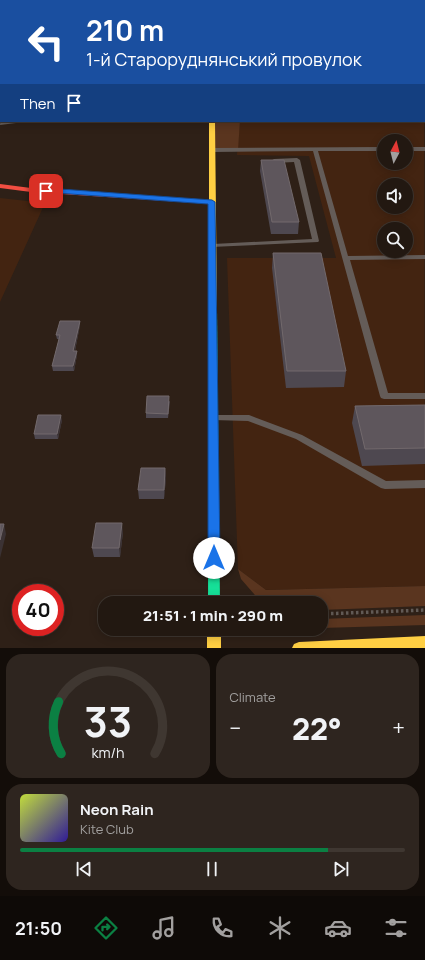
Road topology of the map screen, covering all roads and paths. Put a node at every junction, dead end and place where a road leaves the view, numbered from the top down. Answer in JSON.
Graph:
{"nodes":[{"id":1,"x":212,"y":122,"type":"edge"},
{"id":2,"x":315,"y":149,"type":"junction"},
{"id":3,"x":377,"y":149,"type":"edge"},
{"id":4,"x":413,"y":149,"type":"edge"},
{"id":5,"x":425,"y":149,"type":"edge"},
{"id":6,"x":212,"y":150,"type":"junction"},
{"id":7,"x":273,"y":161,"type":"edge"},
{"id":8,"x":0,"y":186,"type":"edge"},
{"id":9,"x":212,"y":202,"type":"junction"},
{"id":10,"x":212,"y":246,"type":"junction"},
{"id":11,"x":425,"y":257,"type":"edge"},
{"id":12,"x":345,"y":258,"type":"junction"},
{"id":13,"x":425,"y":396,"type":"edge"},
{"id":14,"x":213,"y":418,"type":"junction"},
{"id":15,"x":425,"y":484,"type":"edge"},
{"id":16,"x":214,"y":596,"type":"edge"},
{"id":17,"x":425,"y":610,"type":"edge"},
{"id":18,"x":328,"y":614,"type":"edge"},
{"id":19,"x":214,"y":636,"type":"edge"},
{"id":20,"x":425,"y":642,"type":"edge"},
{"id":21,"x":338,"y":647,"type":"edge"},
{"id":22,"x":214,"y":648,"type":"edge"},
{"id":23,"x":299,"y":648,"type":"edge"}],
"edges":[{"from":1,"to":6,"type":"street"},
{"from":2,"to":3,"type":"lane"},
{"from":2,"to":6,"type":"lane"},
{"from":2,"to":12,"type":"lane"},
{"from":4,"to":5,"type":"lane"},
{"from":6,"to":9,"type":"street"},
{"from":7,"to":10,"type":"lane"},
{"from":8,"to":9,"type":"street"},
{"from":9,"to":10,"type":"street"},
{"from":10,"to":14,"type":"street"},
{"from":11,"to":12,"type":"lane"},
{"from":12,"to":13,"type":"lane"},
{"from":14,"to":15,"type":"lane"},
{"from":14,"to":16,"type":"street"},
{"from":17,"to":18,"type":"path"},
{"from":19,"to":22,"type":"street"},
{"from":20,"to":21,"type":"street"},
{"from":21,"to":23,"type":"street"}]}
